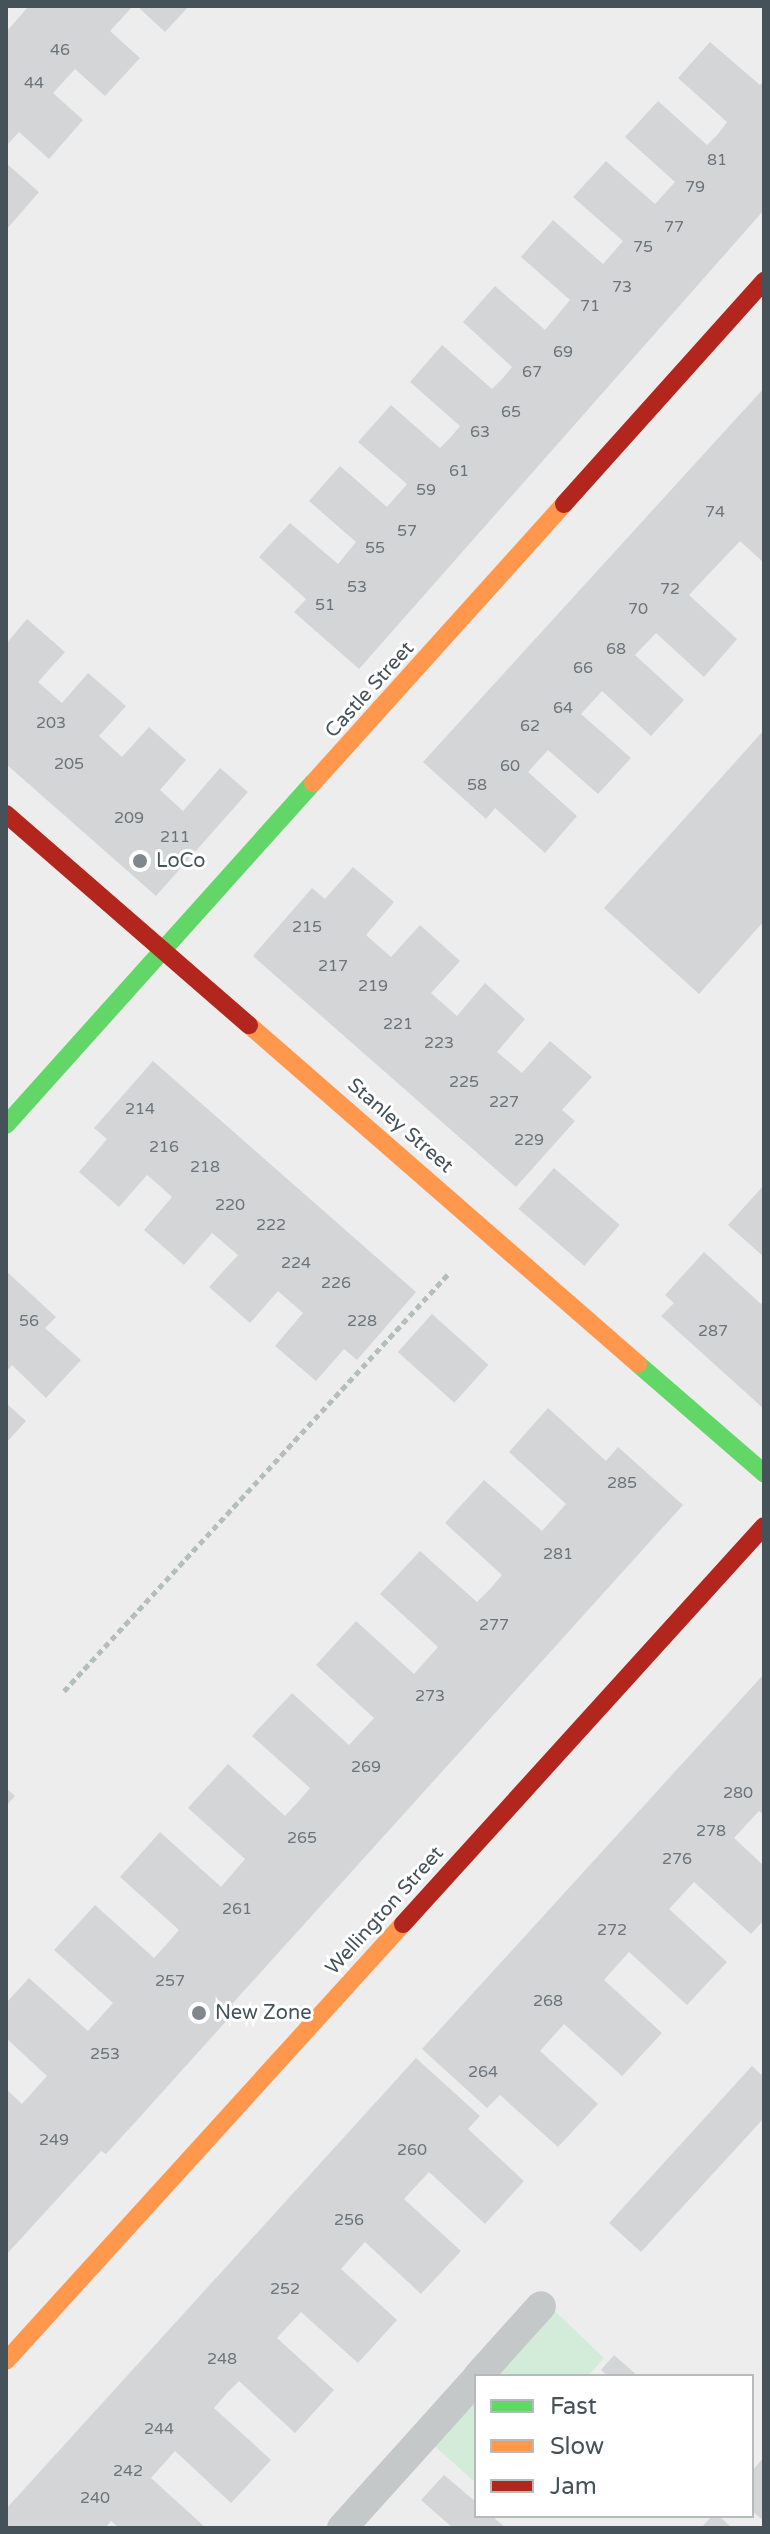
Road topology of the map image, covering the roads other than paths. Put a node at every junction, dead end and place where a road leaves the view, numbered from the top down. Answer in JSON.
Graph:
{"nodes":[{"id":1,"x":764,"y":281,"type":"edge"},
{"id":2,"x":6,"y":814,"type":"edge"},
{"id":3,"x":164,"y":950,"type":"junction"},
{"id":4,"x":6,"y":1125,"type":"edge"},
{"id":5,"x":764,"y":1473,"type":"edge"},
{"id":6,"x":764,"y":1526,"type":"edge"},
{"id":7,"x":541,"y":2306,"type":"dead end"},
{"id":8,"x":6,"y":2361,"type":"edge"},
{"id":9,"x":480,"y":2374,"type":"edge"},
{"id":10,"x":474,"y":2380,"type":"edge"},
{"id":11,"x":342,"y":2528,"type":"edge"}],
"edges":[{"from":1,"to":3,"type":"street","name":"Castle Street"},
{"from":2,"to":3,"type":"street","name":"Stanley Street"},
{"from":3,"to":4,"type":"street","name":"Castle Street"},
{"from":3,"to":5,"type":"street","name":"Stanley Street"},
{"from":6,"to":8,"type":"street","name":"Wellington Street"},
{"from":7,"to":9,"type":"lane"},
{"from":10,"to":11,"type":"lane"}]}
